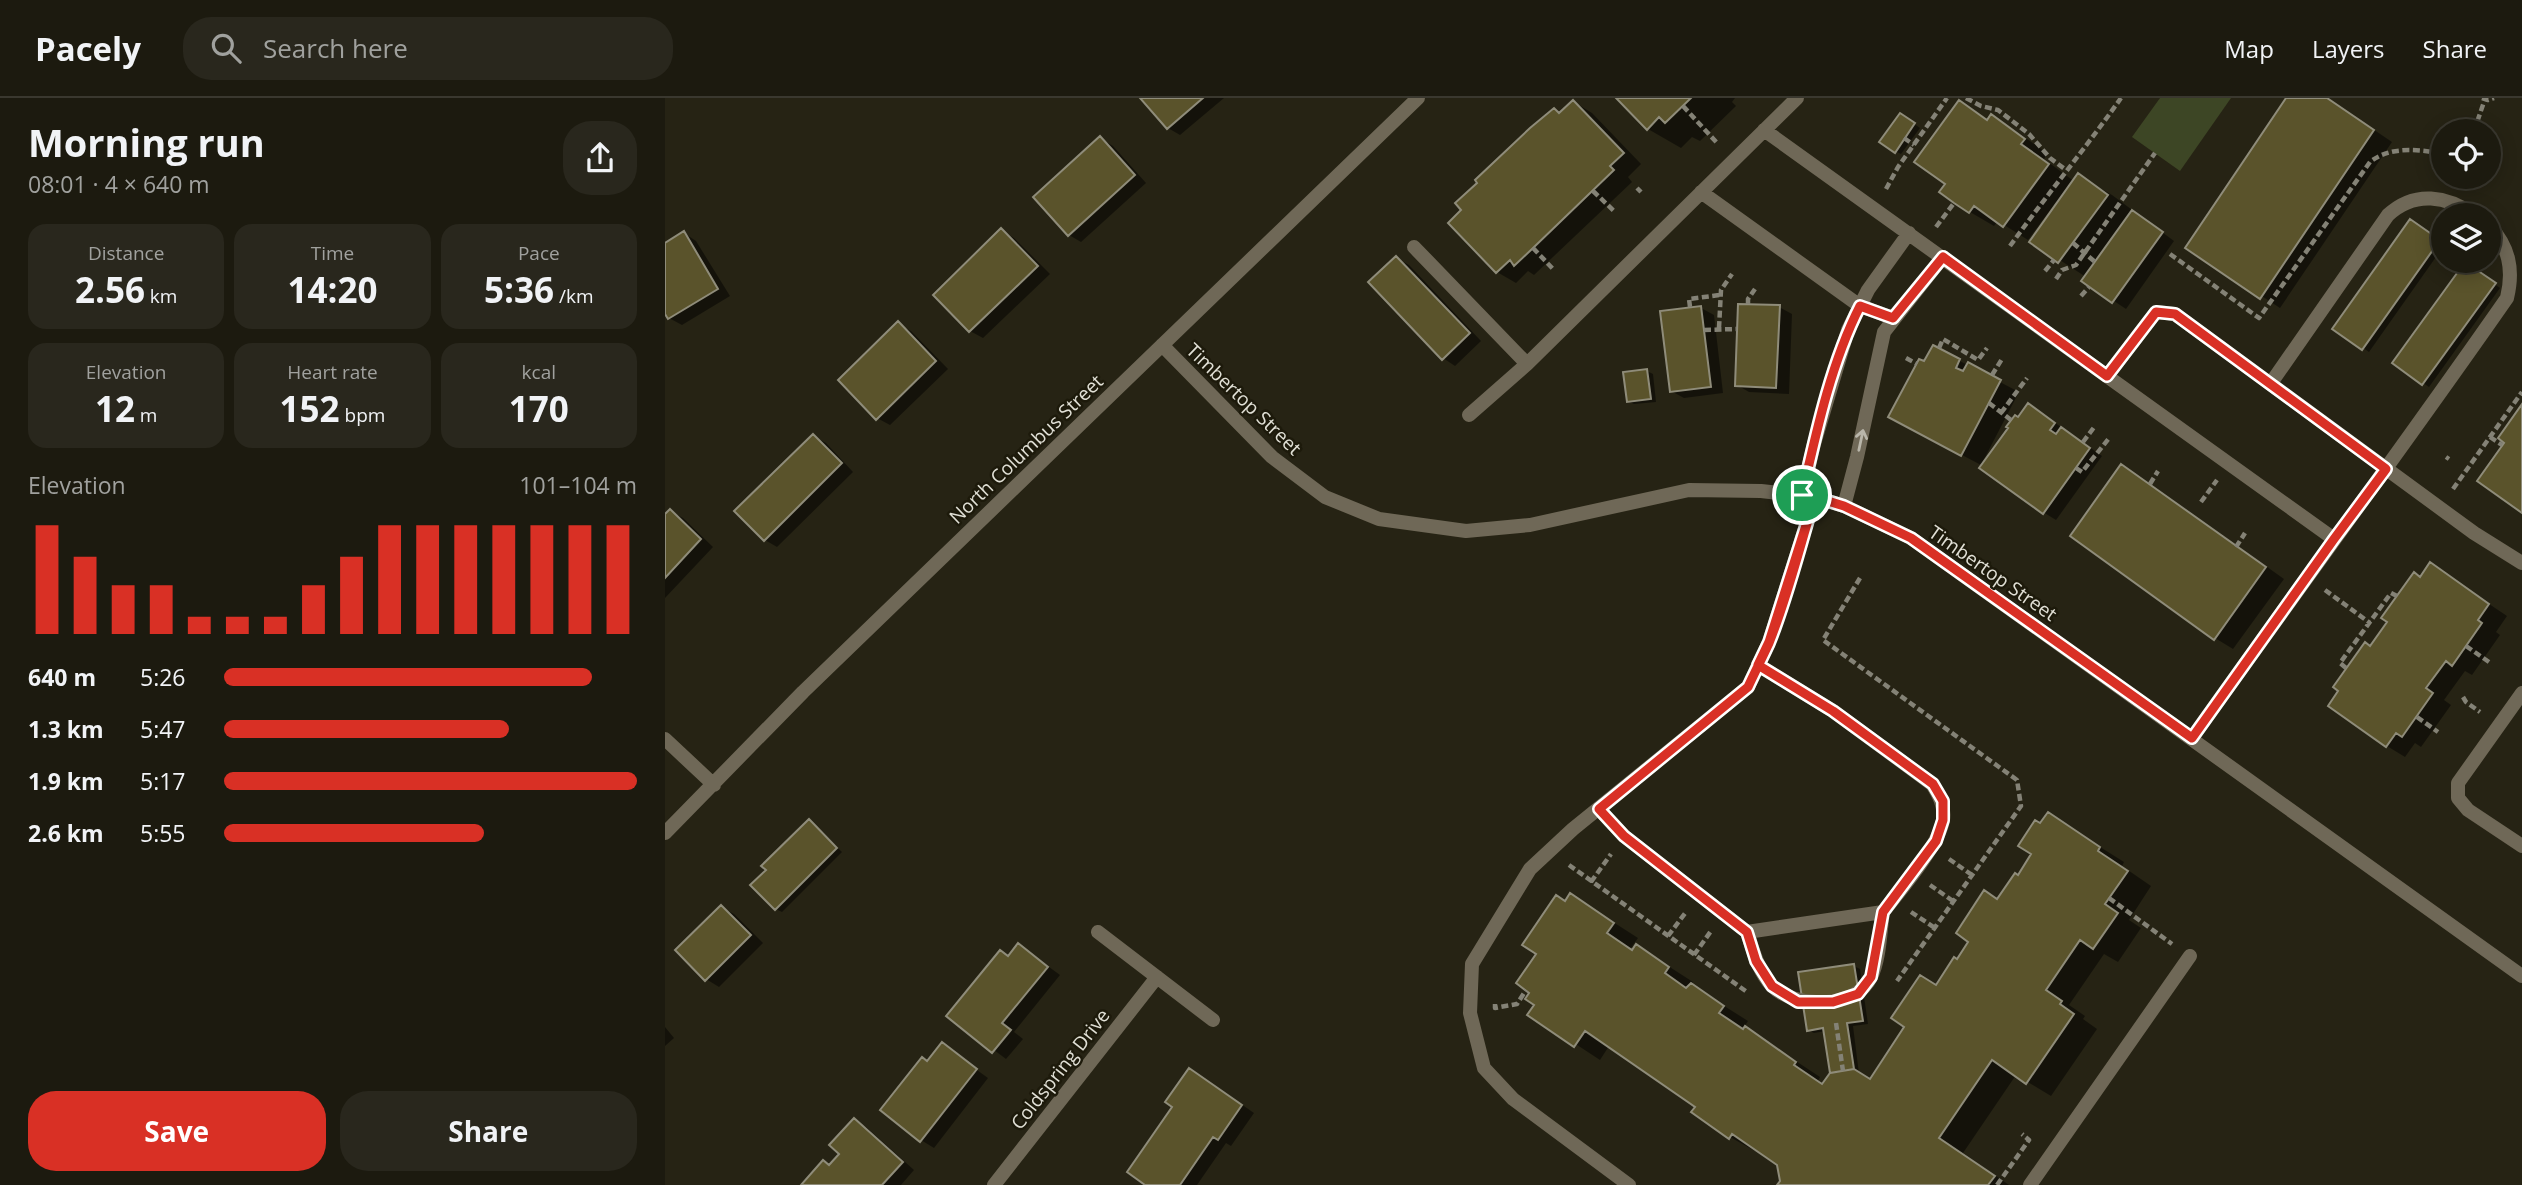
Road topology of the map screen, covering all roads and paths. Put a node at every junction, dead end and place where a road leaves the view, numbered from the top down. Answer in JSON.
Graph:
{"nodes":[{"id":1,"x":1418,"y":98,"type":"edge"},
{"id":2,"x":1797,"y":98,"type":"edge"},
{"id":3,"x":1947,"y":98,"type":"edge"},
{"id":4,"x":1966,"y":98,"type":"edge"},
{"id":5,"x":2121,"y":98,"type":"edge"},
{"id":6,"x":2494,"y":98,"type":"edge"},
{"id":7,"x":2483,"y":99,"type":"edge"},
{"id":8,"x":1682,"y":106,"type":"dead end"},
{"id":9,"x":2477,"y":119,"type":"edge"},
{"id":10,"x":1764,"y":130,"type":"junction"},
{"id":11,"x":1904,"y":138,"type":"dead end"},
{"id":12,"x":1914,"y":145,"type":"junction"},
{"id":13,"x":2431,"y":152,"type":"edge"},
{"id":14,"x":2155,"y":153,"type":"dead end"},
{"id":15,"x":1733,"y":160,"type":"junction"},
{"id":16,"x":2066,"y":170,"type":"junction"},
{"id":17,"x":1593,"y":191,"type":"dead end"},
{"id":18,"x":1701,"y":192,"type":"junction"},
{"id":19,"x":1954,"y":203,"type":"dead end"},
{"id":20,"x":2454,"y":203,"type":"edge"},
{"id":21,"x":1874,"y":207,"type":"junction"},
{"id":22,"x":1614,"y":211,"type":"dead end"},
{"id":23,"x":1909,"y":233,"type":"junction"},
{"id":24,"x":2501,"y":242,"type":"edge"},
{"id":25,"x":2073,"y":243,"type":"dead end"},
{"id":26,"x":1925,"y":244,"type":"junction"},
{"id":27,"x":2010,"y":246,"type":"dead end"},
{"id":28,"x":1414,"y":247,"type":"dead end"},
{"id":29,"x":1533,"y":248,"type":"dead end"},
{"id":30,"x":2085,"y":253,"type":"junction"},
{"id":31,"x":2170,"y":254,"type":"dead end"},
{"id":32,"x":1943,"y":257,"type":"junction"},
{"id":33,"x":2054,"y":260,"type":"dead end"},
{"id":34,"x":2095,"y":262,"type":"dead end"},
{"id":35,"x":1553,"y":269,"type":"dead end"},
{"id":36,"x":2045,"y":271,"type":"dead end"},
{"id":37,"x":1733,"y":274,"type":"dead end"},
{"id":38,"x":2056,"y":279,"type":"dead end"},
{"id":39,"x":2089,"y":286,"type":"dead end"},
{"id":40,"x":1755,"y":289,"type":"dead end"},
{"id":41,"x":1720,"y":295,"type":"junction"},
{"id":42,"x":2081,"y":296,"type":"dead end"},
{"id":43,"x":1748,"y":304,"type":"dead end"},
{"id":44,"x":1860,"y":306,"type":"junction"},
{"id":45,"x":1690,"y":307,"type":"dead end"},
{"id":46,"x":1893,"y":318,"type":"junction"},
{"id":47,"x":1719,"y":328,"type":"junction"},
{"id":48,"x":1737,"y":328,"type":"dead end"},
{"id":49,"x":1704,"y":330,"type":"dead end"},
{"id":50,"x":1162,"y":345,"type":"junction"},
{"id":51,"x":1939,"y":348,"type":"dead end"},
{"id":52,"x":1987,"y":348,"type":"dead end"},
{"id":53,"x":1906,"y":358,"type":"dead end"},
{"id":54,"x":2002,"y":359,"type":"dead end"},
{"id":55,"x":1527,"y":364,"type":"junction"},
{"id":56,"x":1917,"y":364,"type":"dead end"},
{"id":57,"x":1992,"y":375,"type":"dead end"},
{"id":58,"x":2107,"y":376,"type":"junction"},
{"id":59,"x":2027,"y":378,"type":"dead end"},
{"id":60,"x":2271,"y":383,"type":"junction"},
{"id":61,"x":2522,"y":391,"type":"edge"},
{"id":62,"x":1989,"y":404,"type":"dead end"},
{"id":63,"x":2001,"y":413,"type":"junction"},
{"id":64,"x":1469,"y":415,"type":"dead end"},
{"id":65,"x":2011,"y":421,"type":"dead end"},
{"id":66,"x":2095,"y":426,"type":"dead end"},
{"id":67,"x":2110,"y":436,"type":"dead end"},
{"id":68,"x":2490,"y":436,"type":"junction"},
{"id":69,"x":2083,"y":442,"type":"dead end"},
{"id":70,"x":2502,"y":445,"type":"dead end"},
{"id":71,"x":2076,"y":468,"type":"dead end"},
{"id":72,"x":2386,"y":469,"type":"junction"},
{"id":73,"x":2158,"y":471,"type":"dead end"},
{"id":74,"x":2444,"y":483,"type":"dead end"},
{"id":75,"x":2150,"y":484,"type":"dead end"},
{"id":76,"x":1808,"y":496,"type":"junction"},
{"id":77,"x":1844,"y":506,"type":"junction"},
{"id":78,"x":2245,"y":533,"type":"dead end"},
{"id":79,"x":2334,"y":539,"type":"junction"},
{"id":80,"x":2236,"y":547,"type":"dead end"},
{"id":81,"x":2522,"y":563,"type":"edge"},
{"id":82,"x":1860,"y":578,"type":"dead end"},
{"id":83,"x":2322,"y":587,"type":"dead end"},
{"id":84,"x":2397,"y":596,"type":"dead end"},
{"id":85,"x":2369,"y":623,"type":"junction"},
{"id":86,"x":2466,"y":646,"type":"dead end"},
{"id":87,"x":2489,"y":662,"type":"dead end"},
{"id":88,"x":1758,"y":665,"type":"junction"},
{"id":89,"x":2346,"y":668,"type":"dead end"},
{"id":90,"x":2522,"y":694,"type":"edge"},
{"id":91,"x":2417,"y":716,"type":"dead end"},
{"id":92,"x":2438,"y":732,"type":"dead end"},
{"id":93,"x":2192,"y":738,"type":"junction"},
{"id":94,"x":665,"y":739,"type":"edge"},
{"id":95,"x":714,"y":785,"type":"junction"},
{"id":96,"x":1599,"y":809,"type":"junction"},
{"id":97,"x":665,"y":833,"type":"edge"},
{"id":98,"x":1624,"y":836,"type":"junction"},
{"id":99,"x":2522,"y":846,"type":"edge"},
{"id":100,"x":1565,"y":862,"type":"dead end"},
{"id":101,"x":1591,"y":881,"type":"junction"},
{"id":102,"x":2109,"y":898,"type":"dead end"},
{"id":103,"x":1883,"y":912,"type":"junction"},
{"id":104,"x":1098,"y":932,"type":"dead end"},
{"id":105,"x":1747,"y":932,"type":"junction"},
{"id":106,"x":2190,"y":956,"type":"joint"},
{"id":107,"x":2522,"y":976,"type":"edge"},
{"id":108,"x":1157,"y":977,"type":"junction"},
{"id":109,"x":1894,"y":985,"type":"dead end"},
{"id":110,"x":1526,"y":990,"type":"dead end"},
{"id":111,"x":1749,"y":994,"type":"dead end"},
{"id":112,"x":1494,"y":996,"type":"dead end"},
{"id":113,"x":1833,"y":1002,"type":"junction"},
{"id":114,"x":1213,"y":1020,"type":"dead end"},
{"id":115,"x":1843,"y":1071,"type":"dead end"},
{"id":116,"x":2022,"y":1134,"type":"dead end"},
{"id":117,"x":994,"y":1185,"type":"edge"},
{"id":118,"x":1629,"y":1185,"type":"edge"},
{"id":119,"x":1997,"y":1185,"type":"edge"},
{"id":120,"x":2030,"y":1185,"type":"edge"}],
"edges":[{"from":1,"to":50,"type":"street","name":"North Columbus Street"},
{"from":2,"to":10,"type":"street"},
{"from":3,"to":12,"type":"path"},
{"from":4,"to":16,"type":"path"},
{"from":5,"to":16,"type":"path"},
{"from":6,"to":7,"type":"path"},
{"from":7,"to":9,"type":"path"},
{"from":8,"to":15,"type":"path"},
{"from":10,"to":15,"type":"street"},
{"from":10,"to":21,"type":"street"},
{"from":11,"to":12,"type":"path"},
{"from":12,"to":21,"type":"path"},
{"from":13,"to":31,"type":"path"},
{"from":14,"to":30,"type":"path"},
{"from":15,"to":18,"type":"street"},
{"from":16,"to":27,"type":"path"},
{"from":17,"to":22,"type":"path"},
{"from":18,"to":44,"type":"street"},
{"from":18,"to":55,"type":"street"},
{"from":19,"to":26,"type":"path"},
{"from":20,"to":60,"type":"street"},
{"from":21,"to":23,"type":"street"},
{"from":23,"to":26,"type":"street"},
{"from":23,"to":44,"type":"street"},
{"from":24,"to":72,"type":"street"},
{"from":25,"to":30,"type":"path"},
{"from":26,"to":32,"type":"street"},
{"from":28,"to":55,"type":"street"},
{"from":29,"to":35,"type":"path"},
{"from":30,"to":34,"type":"path"},
{"from":30,"to":38,"type":"path"},
{"from":32,"to":46,"type":"street"},
{"from":32,"to":58,"type":"street"},
{"from":33,"to":36,"type":"path"},
{"from":37,"to":41,"type":"path"},
{"from":39,"to":42,"type":"path"},
{"from":40,"to":43,"type":"path"},
{"from":41,"to":45,"type":"path"},
{"from":41,"to":47,"type":"path"},
{"from":44,"to":46,"type":"street"},
{"from":44,"to":76,"type":"street"},
{"from":77,"to":46,"type":"street","one_way":true},
{"from":47,"to":48,"type":"path"},
{"from":47,"to":49,"type":"path"},
{"from":50,"to":76,"type":"street","name":"Timbertop Street"},
{"from":50,"to":95,"type":"street","name":"North Columbus Street"},
{"from":51,"to":52,"type":"path"},
{"from":53,"to":56,"type":"path"},
{"from":54,"to":57,"type":"path"},
{"from":55,"to":64,"type":"street"},
{"from":58,"to":60,"type":"street"},
{"from":58,"to":79,"type":"street"},
{"from":59,"to":63,"type":"path"},
{"from":60,"to":72,"type":"street"},
{"from":61,"to":68,"type":"path"},
{"from":62,"to":63,"type":"path"},
{"from":63,"to":65,"type":"path"},
{"from":66,"to":69,"type":"path"},
{"from":67,"to":71,"type":"path"},
{"from":68,"to":70,"type":"path"},
{"from":68,"to":74,"type":"path"},
{"from":72,"to":79,"type":"street"},
{"from":72,"to":81,"type":"street"},
{"from":73,"to":75,"type":"path"},
{"from":76,"to":77,"type":"street","name":"Timbertop Street"},
{"from":76,"to":88,"type":"street"},
{"from":77,"to":93,"type":"street","name":"Timbertop Street"},
{"from":78,"to":80,"type":"path"},
{"from":79,"to":93,"type":"street"},
{"from":82,"to":109,"type":"path"},
{"from":83,"to":85,"type":"path"},
{"from":84,"to":85,"type":"path"},
{"from":85,"to":89,"type":"path"},
{"from":86,"to":87,"type":"path"},
{"from":88,"to":96,"type":"street"},
{"from":88,"to":103,"type":"street"},
{"from":90,"to":99,"type":"street"},
{"from":91,"to":92,"type":"path"},
{"from":93,"to":107,"type":"street","name":"Timbertop Street"},
{"from":94,"to":95,"type":"street"},
{"from":95,"to":97,"type":"street","name":"North Columbus Street"},
{"from":96,"to":98,"type":"street"},
{"from":96,"to":118,"type":"street"},
{"from":98,"to":101,"type":"path"},
{"from":98,"to":105,"type":"street"},
{"from":100,"to":101,"type":"path"},
{"from":101,"to":111,"type":"path"},
{"from":102,"to":106,"type":"path"},
{"from":103,"to":105,"type":"street"},
{"from":103,"to":113,"type":"street"},
{"from":104,"to":108,"type":"street"},
{"from":105,"to":113,"type":"street"},
{"from":106,"to":120,"type":"street"},
{"from":108,"to":114,"type":"street"},
{"from":108,"to":117,"type":"street","name":"Coldspring Drive"},
{"from":110,"to":112,"type":"path"},
{"from":113,"to":115,"type":"path"},
{"from":116,"to":119,"type":"path"}]}
